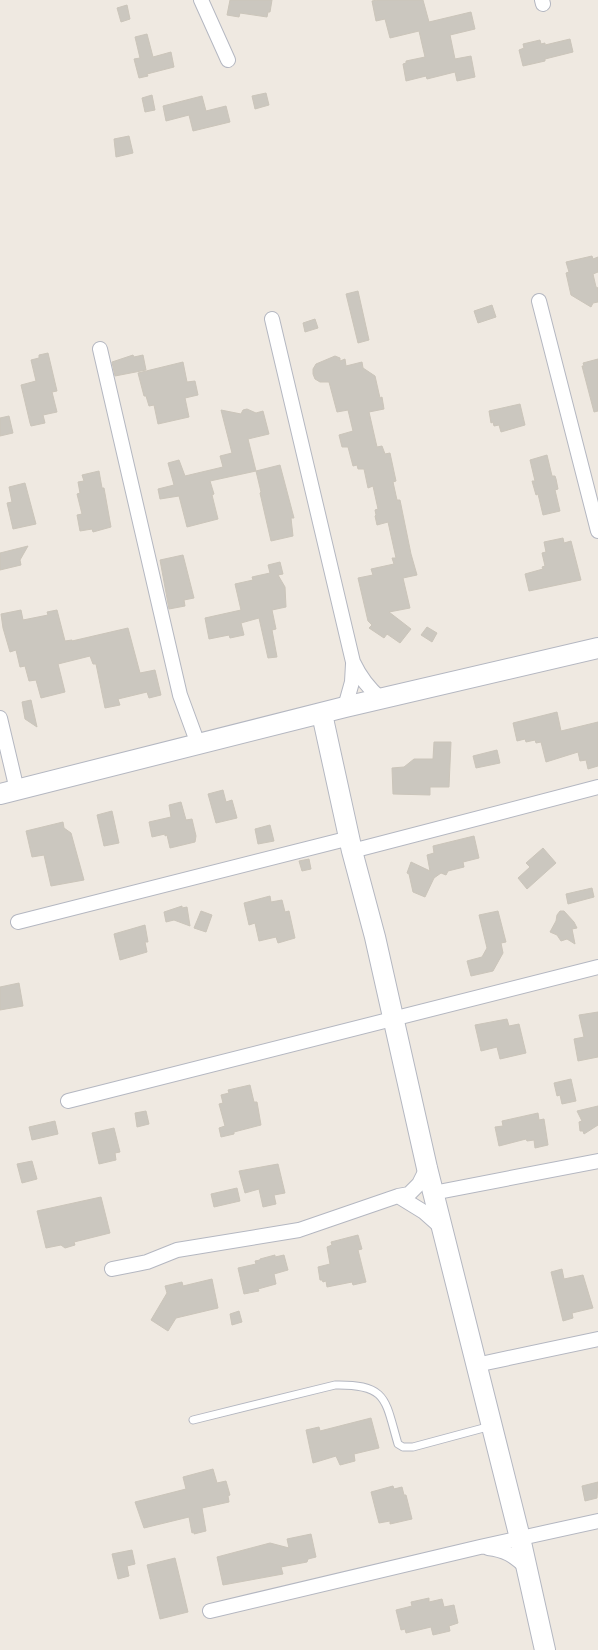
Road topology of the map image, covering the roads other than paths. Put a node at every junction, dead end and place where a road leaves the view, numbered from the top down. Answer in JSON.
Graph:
{"nodes":[{"id":1,"x":202,"y":0,"type":"edge"},
{"id":2,"x":228,"y":60,"type":"dead end"},
{"id":3,"x":539,"y":301,"type":"dead end"},
{"id":4,"x":272,"y":319,"type":"dead end"},
{"id":5,"x":100,"y":349,"type":"dead end"},
{"id":6,"x":598,"y":531,"type":"edge"},
{"id":7,"x":598,"y":648,"type":"edge"},
{"id":8,"x":353,"y":662,"type":"junction"},
{"id":9,"x":381,"y":699,"type":"junction"},
{"id":10,"x":345,"y":707,"type":"junction"},
{"id":11,"x":322,"y":714,"type":"junction"},
{"id":12,"x":0,"y":718,"type":"edge"},
{"id":13,"x":198,"y":744,"type":"junction"},
{"id":14,"x":598,"y":787,"type":"edge"},
{"id":15,"x":9,"y":792,"type":"edge"},
{"id":16,"x":351,"y":845,"type":"junction"},
{"id":17,"x":18,"y":922,"type":"dead end"},
{"id":18,"x":598,"y":967,"type":"edge"},
{"id":19,"x":392,"y":1020,"type":"junction"},
{"id":20,"x":68,"y":1101,"type":"dead end"},
{"id":21,"x":598,"y":1161,"type":"edge"},
{"id":22,"x":427,"y":1168,"type":"junction"},
{"id":23,"x":433,"y":1193,"type":"junction"},
{"id":24,"x":398,"y":1196,"type":"junction"},
{"id":25,"x":442,"y":1229,"type":"junction"},
{"id":26,"x":112,"y":1269,"type":"dead end"},
{"id":27,"x":598,"y":1339,"type":"edge"},
{"id":28,"x":476,"y":1365,"type":"junction"},
{"id":29,"x":193,"y":1420,"type":"dead end"},
{"id":30,"x":491,"y":1426,"type":"junction"},
{"id":31,"x":598,"y":1522,"type":"edge"},
{"id":32,"x":520,"y":1538,"type":"junction"},
{"id":33,"x":480,"y":1547,"type":"junction"},
{"id":34,"x":526,"y":1567,"type":"junction"},
{"id":35,"x":210,"y":1611,"type":"dead end"},
{"id":36,"x":545,"y":1650,"type":"edge"}],
"edges":[{"from":1,"to":2,"type":"street"},
{"from":3,"to":6,"type":"street"},
{"from":4,"to":8,"type":"street"},
{"from":5,"to":13,"type":"street"},
{"from":7,"to":9,"type":"street"},
{"from":8,"to":9,"type":"street"},
{"from":8,"to":10,"type":"street"},
{"from":9,"to":10,"type":"street"},
{"from":10,"to":11,"type":"street"},
{"from":11,"to":13,"type":"street"},
{"from":11,"to":16,"type":"street"},
{"from":12,"to":15,"type":"street"},
{"from":13,"to":15,"type":"street"},
{"from":14,"to":16,"type":"street"},
{"from":16,"to":17,"type":"street"},
{"from":16,"to":19,"type":"street"},
{"from":18,"to":19,"type":"street"},
{"from":19,"to":20,"type":"street"},
{"from":19,"to":22,"type":"street"},
{"from":21,"to":23,"type":"street"},
{"from":22,"to":23,"type":"street"},
{"from":22,"to":24,"type":"street"},
{"from":23,"to":25,"type":"street"},
{"from":24,"to":25,"type":"street"},
{"from":24,"to":26,"type":"street"},
{"from":25,"to":28,"type":"street"},
{"from":27,"to":28,"type":"street"},
{"from":28,"to":30,"type":"street"},
{"from":29,"to":30,"type":"lane"},
{"from":30,"to":32,"type":"street"},
{"from":31,"to":32,"type":"street"},
{"from":32,"to":33,"type":"street"},
{"from":32,"to":34,"type":"street"},
{"from":33,"to":34,"type":"street"},
{"from":33,"to":35,"type":"street"},
{"from":34,"to":36,"type":"street"}]}
